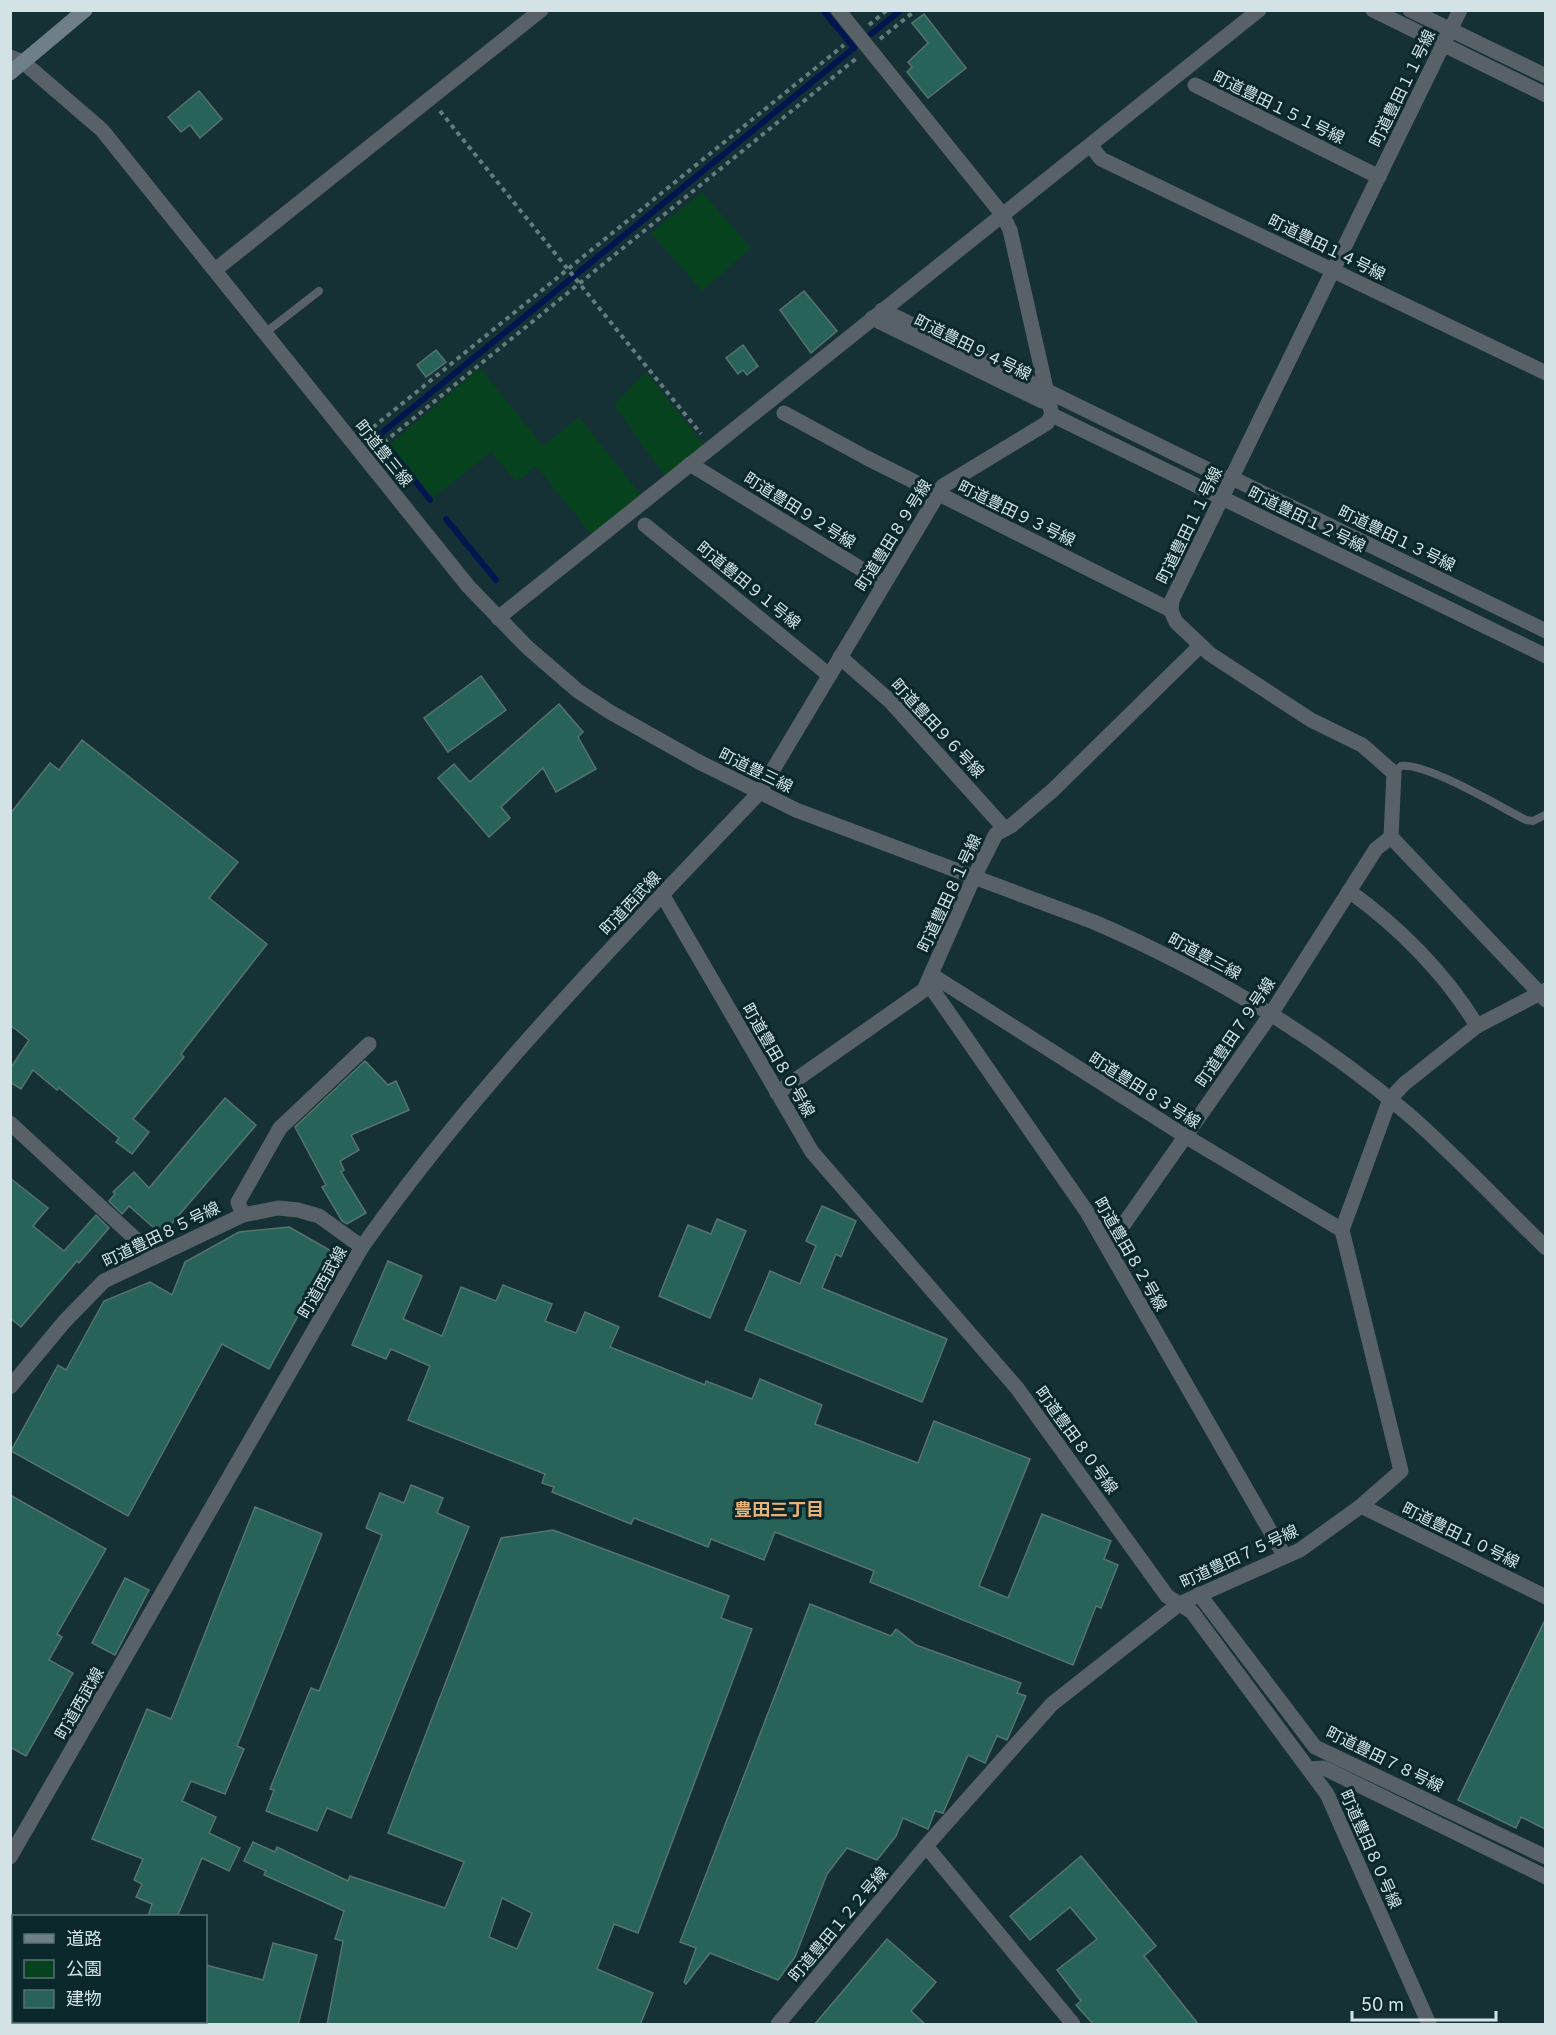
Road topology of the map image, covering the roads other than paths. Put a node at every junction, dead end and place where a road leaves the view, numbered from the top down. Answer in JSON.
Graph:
{"nodes":[{"id":1,"x":84,"y":10,"type":"edge"},
{"id":2,"x":541,"y":10,"type":"edge"},
{"id":3,"x":838,"y":10,"type":"edge"},
{"id":4,"x":1259,"y":10,"type":"edge"},
{"id":5,"x":1373,"y":10,"type":"edge"},
{"id":6,"x":1410,"y":10,"type":"edge"},
{"id":7,"x":1460,"y":10,"type":"edge"},
{"id":8,"x":1450,"y":30,"type":"junction"},
{"id":9,"x":1443,"y":45,"type":"junction"},
{"id":10,"x":17,"y":59,"type":"edge"},
{"id":11,"x":10,"y":73,"type":"edge"},
{"id":12,"x":1545,"y":76,"type":"edge"},
{"id":13,"x":1195,"y":86,"type":"dead end"},
{"id":14,"x":1545,"y":95,"type":"edge"},
{"id":15,"x":1092,"y":148,"type":"junction"},
{"id":16,"x":1379,"y":177,"type":"junction"},
{"id":17,"x":1004,"y":218,"type":"junction"},
{"id":18,"x":1334,"y":269,"type":"junction"},
{"id":19,"x":214,"y":270,"type":"junction"},
{"id":20,"x":319,"y":291,"type":"dead end"},
{"id":21,"x":881,"y":316,"type":"junction"},
{"id":22,"x":265,"y":333,"type":"junction"},
{"id":23,"x":1545,"y":373,"type":"edge"},
{"id":24,"x":1049,"y":404,"type":"junction"},
{"id":25,"x":784,"y":413,"type":"dead end"},
{"id":26,"x":693,"y":466,"type":"junction"},
{"id":27,"x":1232,"y":479,"type":"junction"},
{"id":28,"x":938,"y":494,"type":"junction"},
{"id":29,"x":1222,"y":497,"type":"junction"},
{"id":30,"x":645,"y":525,"type":"dead end"},
{"id":31,"x":884,"y":584,"type":"junction"},
{"id":32,"x":1171,"y":610,"type":"junction"},
{"id":33,"x":498,"y":618,"type":"junction"},
{"id":34,"x":1545,"y":631,"type":"edge"},
{"id":35,"x":1200,"y":646,"type":"junction"},
{"id":36,"x":1545,"y":656,"type":"edge"},
{"id":37,"x":840,"y":657,"type":"junction"},
{"id":38,"x":830,"y":675,"type":"junction"},
{"id":39,"x":1394,"y":773,"type":"junction"},
{"id":40,"x":759,"y":793,"type":"junction"},
{"id":41,"x":1545,"y":815,"type":"edge"},
{"id":42,"x":1005,"y":829,"type":"junction"},
{"id":43,"x":1391,"y":837,"type":"junction"},
{"id":44,"x":974,"y":877,"type":"junction"},
{"id":45,"x":1349,"y":891,"type":"junction"},
{"id":46,"x":662,"y":894,"type":"junction"},
{"id":47,"x":930,"y":979,"type":"junction"},
{"id":48,"x":1544,"y":995,"type":"edge"},
{"id":49,"x":1271,"y":1014,"type":"junction"},
{"id":50,"x":1477,"y":1026,"type":"junction"},
{"id":51,"x":369,"y":1044,"type":"dead end"},
{"id":52,"x":777,"y":1094,"type":"junction"},
{"id":53,"x":1390,"y":1099,"type":"junction"},
{"id":54,"x":10,"y":1123,"type":"edge"},
{"id":55,"x":1185,"y":1136,"type":"junction"},
{"id":56,"x":243,"y":1215,"type":"junction"},
{"id":57,"x":1342,"y":1230,"type":"junction"},
{"id":58,"x":1106,"y":1244,"type":"junction"},
{"id":59,"x":362,"y":1247,"type":"junction"},
{"id":60,"x":1545,"y":1248,"type":"edge"},
{"id":61,"x":155,"y":1257,"type":"junction"},
{"id":62,"x":10,"y":1387,"type":"edge"},
{"id":63,"x":1361,"y":1506,"type":"junction"},
{"id":64,"x":1284,"y":1555,"type":"junction"},
{"id":65,"x":1199,"y":1594,"type":"junction"},
{"id":66,"x":1545,"y":1597,"type":"edge"},
{"id":67,"x":1179,"y":1604,"type":"junction"},
{"id":68,"x":1309,"y":1770,"type":"junction"},
{"id":69,"x":926,"y":1846,"type":"junction"},
{"id":70,"x":10,"y":1857,"type":"edge"},
{"id":71,"x":1545,"y":1857,"type":"edge"},
{"id":72,"x":1545,"y":1877,"type":"edge"},
{"id":73,"x":778,"y":2025,"type":"edge"},
{"id":74,"x":1073,"y":2025,"type":"edge"},
{"id":75,"x":1429,"y":2025,"type":"edge"}],
"edges":[{"from":1,"to":10,"type":"main road"},
{"from":2,"to":19,"type":"street"},
{"from":3,"to":17,"type":"street"},
{"from":4,"to":15,"type":"street"},
{"from":5,"to":9,"type":"street"},
{"from":6,"to":8,"type":"street"},
{"from":7,"to":8,"type":"street","name":"町道豊田１１号線"},
{"from":8,"to":9,"type":"street","name":"町道豊田１１号線"},
{"from":8,"to":12,"type":"street"},
{"from":9,"to":14,"type":"street"},
{"from":9,"to":16,"type":"street","name":"町道豊田１１号線"},
{"from":10,"to":11,"type":"main road"},
{"from":10,"to":19,"type":"street","name":"町道豊三線"},
{"from":13,"to":16,"type":"street","name":"町道豊田１５１号線"},
{"from":15,"to":17,"type":"street"},
{"from":15,"to":18,"type":"street","name":"町道豊田１４号線"},
{"from":16,"to":18,"type":"street","name":"町道豊田１１号線"},
{"from":17,"to":21,"type":"street"},
{"from":17,"to":24,"type":"street"},
{"from":18,"to":23,"type":"street","name":"町道豊田１４号線"},
{"from":18,"to":27,"type":"street","name":"町道豊田１１号線"},
{"from":19,"to":22,"type":"street","name":"町道豊三線"},
{"from":20,"to":22,"type":"lane"},
{"from":21,"to":24,"type":"street","name":"町道豊田９４号線"},
{"from":21,"to":26,"type":"street"},
{"from":22,"to":33,"type":"street","name":"町道豊三線"},
{"from":24,"to":27,"type":"street","name":"町道豊田１３号線"},
{"from":24,"to":28,"type":"street","name":"町道豊田８９号線"},
{"from":24,"to":29,"type":"street","name":"町道豊田１２号線"},
{"from":25,"to":28,"type":"street","name":"町道豊田９３号線"},
{"from":26,"to":31,"type":"street","name":"町道豊田９２号線"},
{"from":26,"to":33,"type":"street"},
{"from":27,"to":29,"type":"street","name":"町道豊田１１号線"},
{"from":27,"to":34,"type":"street","name":"町道豊田１３号線"},
{"from":28,"to":31,"type":"street","name":"町道豊田８９号線"},
{"from":28,"to":32,"type":"street","name":"町道豊田９３号線"},
{"from":29,"to":32,"type":"street","name":"町道豊田１１号線"},
{"from":29,"to":36,"type":"street","name":"町道豊田１２号線"},
{"from":30,"to":38,"type":"street","name":"町道豊田９１号線"},
{"from":31,"to":37,"type":"street","name":"町道豊田８９号線"},
{"from":32,"to":35,"type":"street","name":"町道豊田１１号線"},
{"from":33,"to":40,"type":"street","name":"町道豊三線"},
{"from":35,"to":39,"type":"street","name":"町道豊田１１号線"},
{"from":35,"to":42,"type":"street","name":"町道豊田８１号線"},
{"from":37,"to":38,"type":"street","name":"町道豊田８９号線"},
{"from":37,"to":42,"type":"street","name":"町道豊田９６号線"},
{"from":38,"to":40,"type":"street","name":"町道豊田８９号線"},
{"from":39,"to":41,"type":"lane"},
{"from":39,"to":43,"type":"street"},
{"from":40,"to":44,"type":"street","name":"町道豊三線"},
{"from":40,"to":46,"type":"street","name":"町道西武線"},
{"from":42,"to":44,"type":"street","name":"町道豊田８１号線"},
{"from":43,"to":45,"type":"street","name":"町道豊田７９号線"},
{"from":43,"to":48,"type":"street"},
{"from":44,"to":47,"type":"street","name":"町道豊田８１号線"},
{"from":44,"to":49,"type":"street","name":"町道豊三線"},
{"from":45,"to":49,"type":"street","name":"町道豊田７９号線"},
{"from":45,"to":50,"type":"street"},
{"from":46,"to":52,"type":"street","name":"町道豊田８０号線"},
{"from":46,"to":59,"type":"street","name":"町道西武線"},
{"from":47,"to":52,"type":"street","name":"町道豊田８１号線"},
{"from":47,"to":55,"type":"street","name":"町道豊田８３号線"},
{"from":47,"to":58,"type":"street","name":"町道豊田８２号線"},
{"from":48,"to":50,"type":"street"},
{"from":49,"to":53,"type":"street","name":"町道豊三線"},
{"from":49,"to":55,"type":"street","name":"町道豊田７９号線"},
{"from":50,"to":53,"type":"street"},
{"from":51,"to":56,"type":"street"},
{"from":52,"to":67,"type":"street","name":"町道豊田８０号線"},
{"from":53,"to":57,"type":"street"},
{"from":53,"to":60,"type":"street","name":"町道豊三線"},
{"from":54,"to":61,"type":"street"},
{"from":55,"to":57,"type":"street","name":"町道豊田８３号線"},
{"from":55,"to":58,"type":"street","name":"町道豊田７９号線"},
{"from":56,"to":59,"type":"street","name":"町道豊田８５号線"},
{"from":56,"to":61,"type":"street","name":"町道豊田８５号線"},
{"from":57,"to":63,"type":"street","name":"町道豊田７５号線"},
{"from":58,"to":64,"type":"street","name":"町道豊田８２号線"},
{"from":59,"to":70,"type":"street","name":"町道西武線"},
{"from":61,"to":62,"type":"street","name":"町道豊田８５号線"},
{"from":63,"to":64,"type":"street","name":"町道豊田７５号線"},
{"from":63,"to":66,"type":"street","name":"町道豊田１０号線"},
{"from":64,"to":65,"type":"street","name":"町道豊田７５号線"},
{"from":65,"to":67,"type":"street","name":"町道豊田７５号線"},
{"from":65,"to":71,"type":"street","name":"町道豊田７８号線"},
{"from":67,"to":68,"type":"street","name":"町道豊田８０号線"},
{"from":67,"to":69,"type":"street","name":"町道豊田７５号線"},
{"from":68,"to":72,"type":"street"},
{"from":68,"to":75,"type":"street","name":"町道豊田８０号線"},
{"from":69,"to":73,"type":"street","name":"町道豊田１２２号線"},
{"from":69,"to":74,"type":"street"}]}
